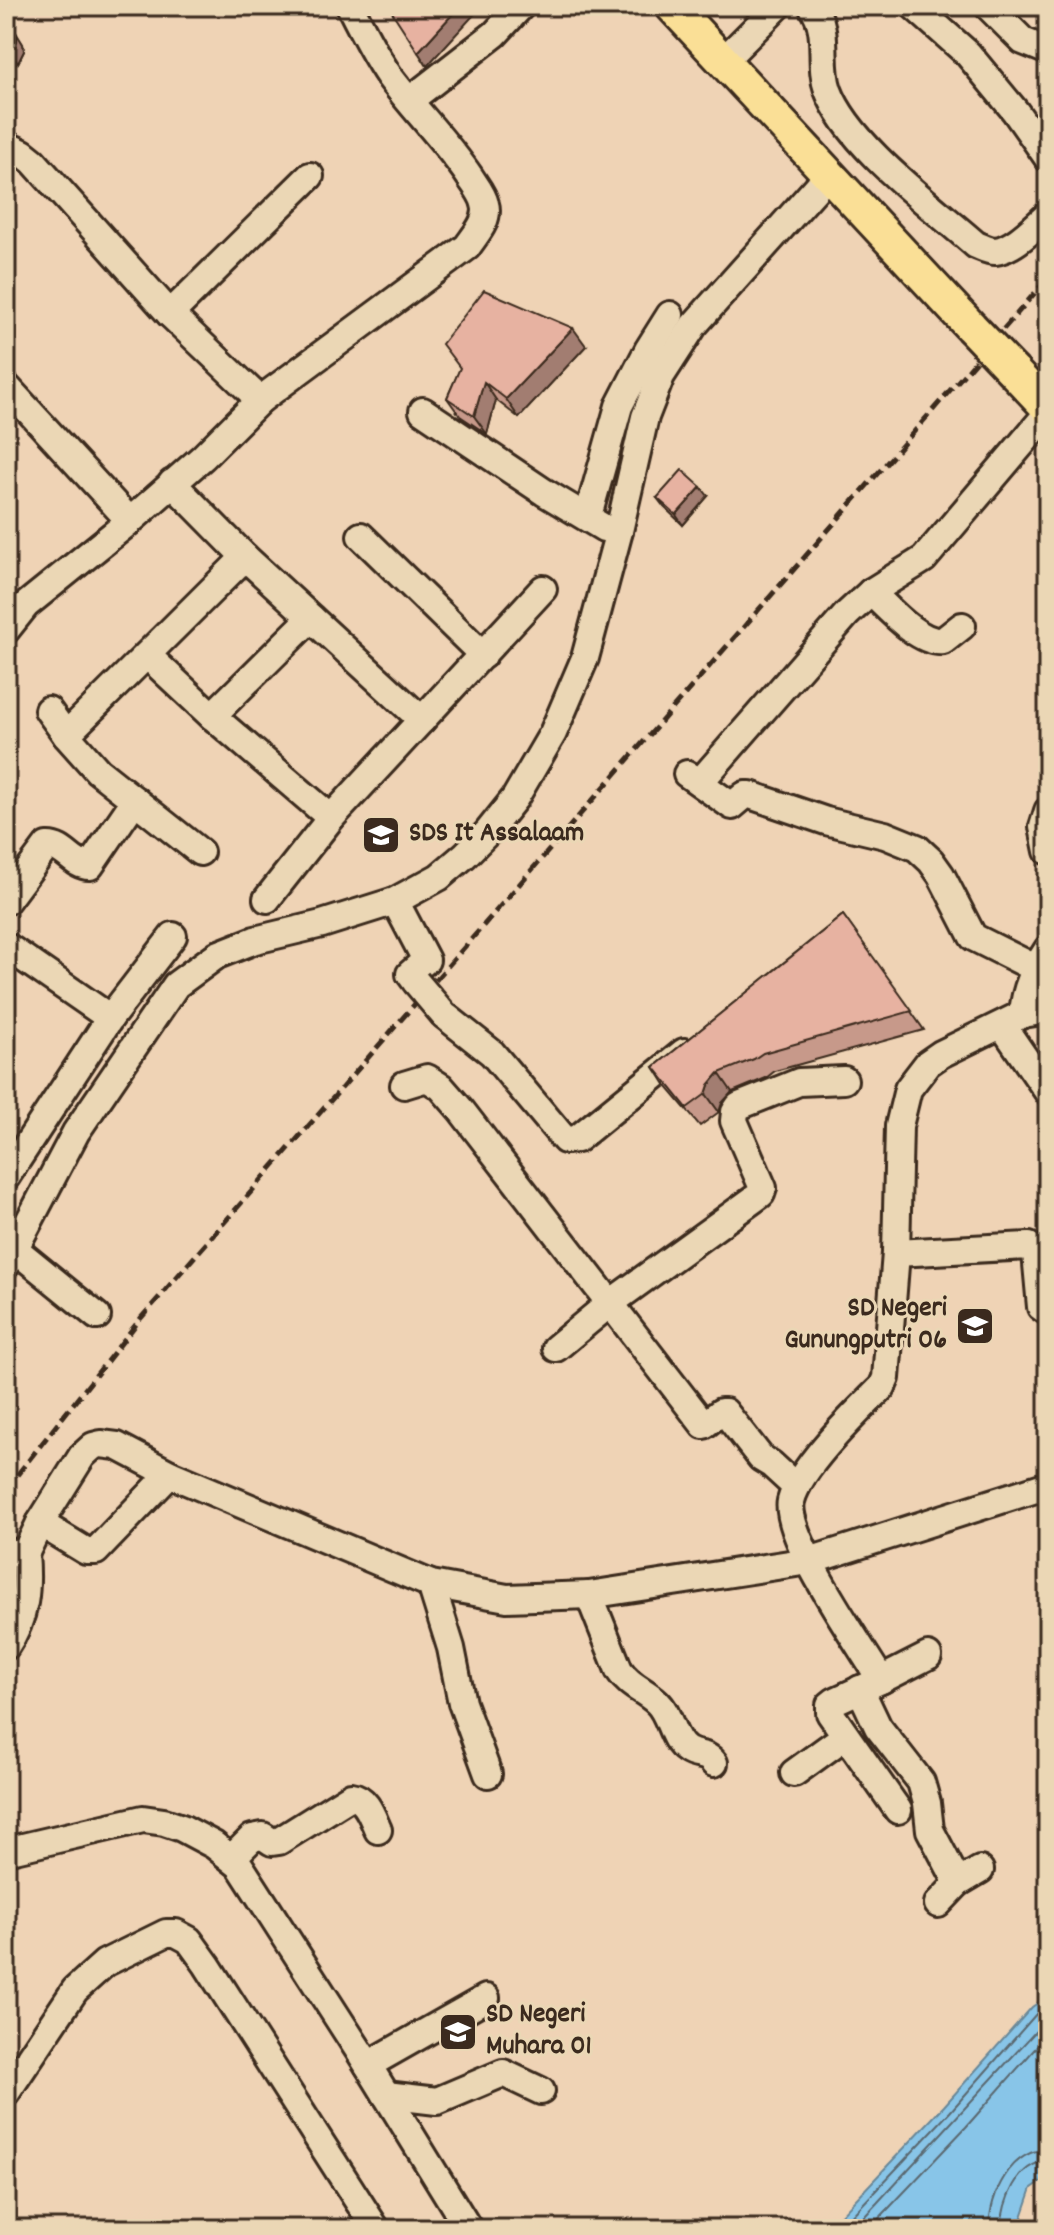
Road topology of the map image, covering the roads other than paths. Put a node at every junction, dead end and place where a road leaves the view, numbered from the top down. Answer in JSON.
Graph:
{"nodes":[{"id":1,"x":350,"y":6,"type":"edge"},
{"id":2,"x":521,"y":6,"type":"edge"},
{"id":3,"x":672,"y":6,"type":"edge"},
{"id":4,"x":778,"y":6,"type":"edge"},
{"id":5,"x":812,"y":6,"type":"edge"},
{"id":6,"x":914,"y":6,"type":"edge"},
{"id":7,"x":988,"y":6,"type":"edge"},
{"id":8,"x":1048,"y":51,"type":"edge"},
{"id":9,"x":724,"y":60,"type":"junction"},
{"id":10,"x":410,"y":100,"type":"junction"},
{"id":11,"x":6,"y":145,"type":"edge"},
{"id":12,"x":1048,"y":158,"type":"edge"},
{"id":13,"x":829,"y":174,"type":"junction"},
{"id":14,"x":310,"y":176,"type":"dead end"},
{"id":15,"x":1048,"y":215,"type":"edge"},
{"id":16,"x":170,"y":314,"type":"junction"},
{"id":17,"x":682,"y":320,"type":"junction"},
{"id":18,"x":6,"y":386,"type":"edge"},
{"id":19,"x":260,"y":400,"type":"junction"},
{"id":20,"x":1048,"y":410,"type":"edge"},
{"id":21,"x":423,"y":411,"type":"dead end"},
{"id":22,"x":172,"y":483,"type":"junction"},
{"id":23,"x":588,"y":516,"type":"junction"},
{"id":24,"x":130,"y":521,"type":"junction"},
{"id":25,"x":619,"y":531,"type":"junction"},
{"id":26,"x":361,"y":536,"type":"dead end"},
{"id":27,"x":245,"y":557,"type":"junction"},
{"id":28,"x":543,"y":589,"type":"dead end"},
{"id":29,"x":871,"y":592,"type":"junction"},
{"id":30,"x":311,"y":618,"type":"junction"},
{"id":31,"x":962,"y":626,"type":"dead end"},
{"id":32,"x":6,"y":630,"type":"edge"},
{"id":33,"x":147,"y":655,"type":"junction"},
{"id":34,"x":483,"y":655,"type":"junction"},
{"id":35,"x":48,"y":710,"type":"dead end"},
{"id":36,"x":212,"y":716,"type":"junction"},
{"id":37,"x":422,"y":720,"type":"junction"},
{"id":38,"x":66,"y":735,"type":"junction"},
{"id":39,"x":135,"y":800,"type":"junction"},
{"id":40,"x":1048,"y":811,"type":"edge"},
{"id":41,"x":331,"y":818,"type":"junction"},
{"id":42,"x":1048,"y":851,"type":"edge"},
{"id":43,"x":200,"y":852,"type":"dead end"},
{"id":44,"x":267,"y":899,"type":"dead end"},
{"id":45,"x":6,"y":901,"type":"edge"},
{"id":46,"x":395,"y":901,"type":"junction"},
{"id":47,"x":173,"y":936,"type":"dead end"},
{"id":48,"x":6,"y":946,"type":"edge"},
{"id":49,"x":1042,"y":959,"type":"edge"},
{"id":50,"x":1024,"y":1016,"type":"edge"},
{"id":51,"x":110,"y":1018,"type":"junction"},
{"id":52,"x":699,"y":1040,"type":"edge"},
{"id":53,"x":844,"y":1080,"type":"dead end"},
{"id":54,"x":404,"y":1085,"type":"dead end"},
{"id":55,"x":1048,"y":1092,"type":"edge"},
{"id":56,"x":6,"y":1177,"type":"edge"},
{"id":57,"x":896,"y":1253,"type":"junction"},
{"id":58,"x":11,"y":1258,"type":"edge"},
{"id":59,"x":609,"y":1304,"type":"junction"},
{"id":60,"x":1048,"y":1312,"type":"edge"},
{"id":61,"x":97,"y":1316,"type":"dead end"},
{"id":62,"x":556,"y":1348,"type":"dead end"},
{"id":63,"x":170,"y":1474,"type":"junction"},
{"id":64,"x":1048,"y":1485,"type":"edge"},
{"id":65,"x":796,"y":1487,"type":"junction"},
{"id":66,"x":40,"y":1523,"type":"junction"},
{"id":67,"x":15,"y":1553,"type":"edge"},
{"id":68,"x":809,"y":1561,"type":"junction"},
{"id":69,"x":431,"y":1584,"type":"junction"},
{"id":70,"x":589,"y":1595,"type":"junction"},
{"id":71,"x":6,"y":1646,"type":"edge"},
{"id":72,"x":928,"y":1656,"type":"dead end"},
{"id":73,"x":870,"y":1684,"type":"junction"},
{"id":74,"x":845,"y":1736,"type":"junction"},
{"id":75,"x":714,"y":1763,"type":"dead end"},
{"id":76,"x":794,"y":1773,"type":"dead end"},
{"id":77,"x":488,"y":1774,"type":"dead end"},
{"id":78,"x":898,"y":1810,"type":"dead end"},
{"id":79,"x":378,"y":1830,"type":"dead end"},
{"id":80,"x":6,"y":1851,"type":"edge"},
{"id":81,"x":232,"y":1858,"type":"junction"},
{"id":82,"x":938,"y":1904,"type":"dead end"},
{"id":83,"x":486,"y":1998,"type":"dead end"},
{"id":84,"x":368,"y":2065,"type":"junction"},
{"id":85,"x":541,"y":2091,"type":"dead end"},
{"id":86,"x":6,"y":2093,"type":"edge"},
{"id":87,"x":386,"y":2095,"type":"junction"},
{"id":88,"x":468,"y":2228,"type":"edge"},
{"id":89,"x":376,"y":2229,"type":"edge"}],
"edges":[{"from":1,"to":10,"type":"street"},
{"from":2,"to":10,"type":"street"},
{"from":3,"to":9,"type":"main road"},
{"from":4,"to":9,"type":"street"},
{"from":5,"to":15,"type":"street"},
{"from":6,"to":12,"type":"street"},
{"from":7,"to":8,"type":"street"},
{"from":9,"to":13,"type":"main road"},
{"from":10,"to":19,"type":"street"},
{"from":11,"to":16,"type":"street"},
{"from":13,"to":17,"type":"street"},
{"from":13,"to":20,"type":"main road","bridge":true},
{"from":14,"to":16,"type":"street"},
{"from":16,"to":19,"type":"street"},
{"from":17,"to":23,"type":"street"},
{"from":17,"to":25,"type":"street"},
{"from":18,"to":24,"type":"street"},
{"from":19,"to":22,"type":"street"},
{"from":20,"to":29,"type":"street"},
{"from":21,"to":23,"type":"street"},
{"from":22,"to":24,"type":"street"},
{"from":22,"to":27,"type":"street"},
{"from":23,"to":25,"type":"street"},
{"from":24,"to":32,"type":"street"},
{"from":25,"to":46,"type":"street"},
{"from":26,"to":34,"type":"street"},
{"from":27,"to":30,"type":"street"},
{"from":27,"to":33,"type":"street"},
{"from":28,"to":34,"type":"street"},
{"from":29,"to":31,"type":"street"},
{"from":29,"to":49,"type":"street"},
{"from":30,"to":36,"type":"street"},
{"from":30,"to":37,"type":"street"},
{"from":33,"to":36,"type":"street"},
{"from":33,"to":38,"type":"street"},
{"from":34,"to":37,"type":"street"},
{"from":35,"to":38,"type":"street"},
{"from":36,"to":41,"type":"street"},
{"from":37,"to":41,"type":"street"},
{"from":38,"to":39,"type":"street"},
{"from":39,"to":43,"type":"street"},
{"from":39,"to":45,"type":"street"},
{"from":40,"to":42,"type":"street"},
{"from":41,"to":44,"type":"street"},
{"from":46,"to":52,"type":"street","bridge":true},
{"from":46,"to":58,"type":"street"},
{"from":47,"to":51,"type":"street"},
{"from":48,"to":51,"type":"street"},
{"from":49,"to":50,"type":"street"},
{"from":50,"to":55,"type":"street"},
{"from":50,"to":57,"type":"street"},
{"from":51,"to":56,"type":"street"},
{"from":53,"to":59,"type":"street"},
{"from":54,"to":59,"type":"street"},
{"from":57,"to":60,"type":"street"},
{"from":57,"to":65,"type":"street"},
{"from":58,"to":61,"type":"street"},
{"from":59,"to":62,"type":"street"},
{"from":59,"to":65,"type":"street"},
{"from":63,"to":66,"type":"street"},
{"from":63,"to":66,"type":"street"},
{"from":63,"to":69,"type":"street"},
{"from":64,"to":68,"type":"street"},
{"from":65,"to":68,"type":"street"},
{"from":66,"to":67,"type":"street"},
{"from":67,"to":71,"type":"street"},
{"from":68,"to":70,"type":"street"},
{"from":68,"to":73,"type":"street"},
{"from":69,"to":70,"type":"street"},
{"from":69,"to":77,"type":"street"},
{"from":70,"to":75,"type":"street"},
{"from":72,"to":73,"type":"street"},
{"from":73,"to":74,"type":"street"},
{"from":73,"to":82,"type":"street"},
{"from":74,"to":76,"type":"street"},
{"from":74,"to":78,"type":"street"},
{"from":79,"to":81,"type":"street"},
{"from":80,"to":81,"type":"street"},
{"from":81,"to":84,"type":"street"},
{"from":83,"to":84,"type":"street"},
{"from":84,"to":87,"type":"street"},
{"from":85,"to":87,"type":"street"},
{"from":86,"to":89,"type":"street"},
{"from":87,"to":88,"type":"street"}]}
